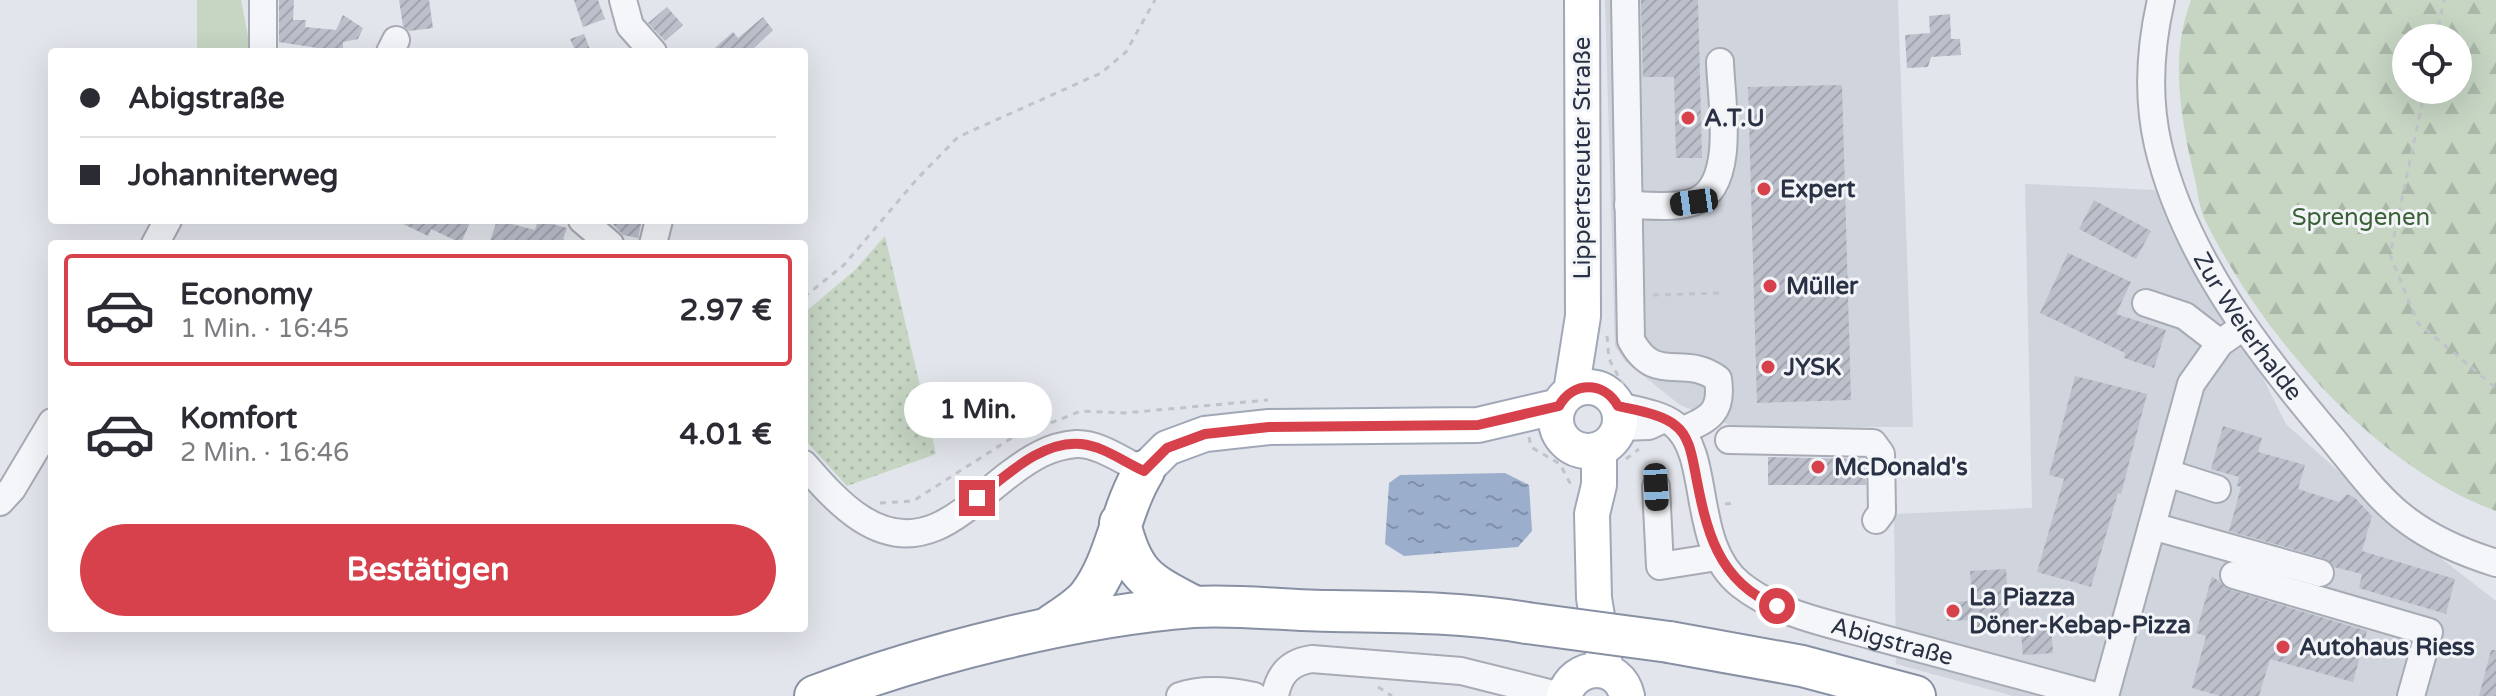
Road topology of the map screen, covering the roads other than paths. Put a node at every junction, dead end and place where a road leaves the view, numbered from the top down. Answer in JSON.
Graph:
{"nodes":[{"id":1,"x":263,"y":0,"type":"edge"},
{"id":2,"x":623,"y":0,"type":"edge"},
{"id":3,"x":1582,"y":0,"type":"edge"},
{"id":4,"x":1625,"y":0,"type":"edge"},
{"id":5,"x":2161,"y":0,"type":"edge"},
{"id":6,"x":263,"y":48,"type":"edge"},
{"id":7,"x":649,"y":48,"type":"edge"},
{"id":8,"x":1720,"y":62,"type":"dead end"},
{"id":9,"x":1628,"y":205,"type":"junction"},
{"id":10,"x":587,"y":224,"type":"edge"},
{"id":11,"x":605,"y":240,"type":"edge"},
{"id":12,"x":2146,"y":303,"type":"dead end"},
{"id":13,"x":2243,"y":327,"type":"junction"},
{"id":14,"x":2220,"y":343,"type":"junction"},
{"id":15,"x":1588,"y":413,"type":"junction"},
{"id":16,"x":1671,"y":426,"type":"junction"},
{"id":17,"x":48,"y":429,"type":"edge"},
{"id":18,"x":1729,"y":440,"type":"dead end"},
{"id":19,"x":808,"y":468,"type":"edge"},
{"id":20,"x":1144,"y":471,"type":"junction"},
{"id":21,"x":2167,"y":473,"type":"junction"},
{"id":22,"x":1656,"y":487,"type":"dead end"},
{"id":23,"x":2217,"y":489,"type":"dead end"},
{"id":24,"x":0,"y":502,"type":"edge"},
{"id":25,"x":1876,"y":520,"type":"dead end"},
{"id":26,"x":1120,"y":523,"type":"junction"},
{"id":27,"x":2152,"y":526,"type":"junction"},
{"id":28,"x":1717,"y":557,"type":"junction"},
{"id":29,"x":2496,"y":563,"type":"edge"},
{"id":30,"x":2320,"y":573,"type":"dead end"},
{"id":31,"x":2234,"y":575,"type":"dead end"},
{"id":32,"x":1195,"y":607,"type":"junction"},
{"id":33,"x":1315,"y":611,"type":"junction"},
{"id":34,"x":1045,"y":631,"type":"junction"},
{"id":35,"x":1600,"y":688,"type":"edge"},
{"id":36,"x":815,"y":696,"type":"edge"},
{"id":37,"x":892,"y":696,"type":"edge"},
{"id":38,"x":1180,"y":696,"type":"edge"},
{"id":39,"x":1254,"y":696,"type":"edge"},
{"id":40,"x":1275,"y":696,"type":"edge"},
{"id":41,"x":1915,"y":696,"type":"edge"},
{"id":42,"x":2096,"y":696,"type":"edge"},
{"id":43,"x":2105,"y":696,"type":"edge"},
{"id":44,"x":2411,"y":696,"type":"edge"}],
"edges":[{"from":1,"to":6,"type":"street"},
{"from":2,"to":7,"type":"street"},
{"from":3,"to":15,"type":"main road","name":"Lippertsreuter Straße"},
{"from":4,"to":9,"type":"street"},
{"from":5,"to":13,"type":"street","name":"Zur Weierhalde"},
{"from":8,"to":9,"type":"street"},
{"from":9,"to":16,"type":"street"},
{"from":10,"to":11,"type":"street"},
{"from":12,"to":14,"type":"street"},
{"from":13,"to":14,"type":"street"},
{"from":13,"to":29,"type":"street","name":"Zur Weierhalde"},
{"from":14,"to":21,"type":"street"},
{"from":15,"to":16,"type":"street"},
{"from":15,"to":20,"type":"main road"},
{"from":15,"to":35,"type":"main road","name":"Lippertsreuter Straße"},
{"from":16,"to":28,"type":"street","name":"Abigstraße"},
{"from":17,"to":24,"type":"street"},
{"from":18,"to":25,"type":"street"},
{"from":19,"to":20,"type":"street"},
{"from":20,"to":26,"type":"highway"},
{"from":21,"to":23,"type":"street"},
{"from":21,"to":27,"type":"street"},
{"from":22,"to":28,"type":"street"},
{"from":26,"to":32,"type":"highway"},
{"from":26,"to":34,"type":"highway"},
{"from":27,"to":30,"type":"street"},
{"from":27,"to":43,"type":"street"},
{"from":28,"to":42,"type":"street","name":"Abigstraße"},
{"from":31,"to":44,"type":"street"},
{"from":32,"to":33,"type":"highway"},
{"from":32,"to":34,"type":"highway"},
{"from":33,"to":37,"type":"highway"},
{"from":33,"to":41,"type":"highway","bridge":true},
{"from":34,"to":36,"type":"highway"},
{"from":35,"to":40,"type":"street"},
{"from":38,"to":39,"type":"street"}]}
